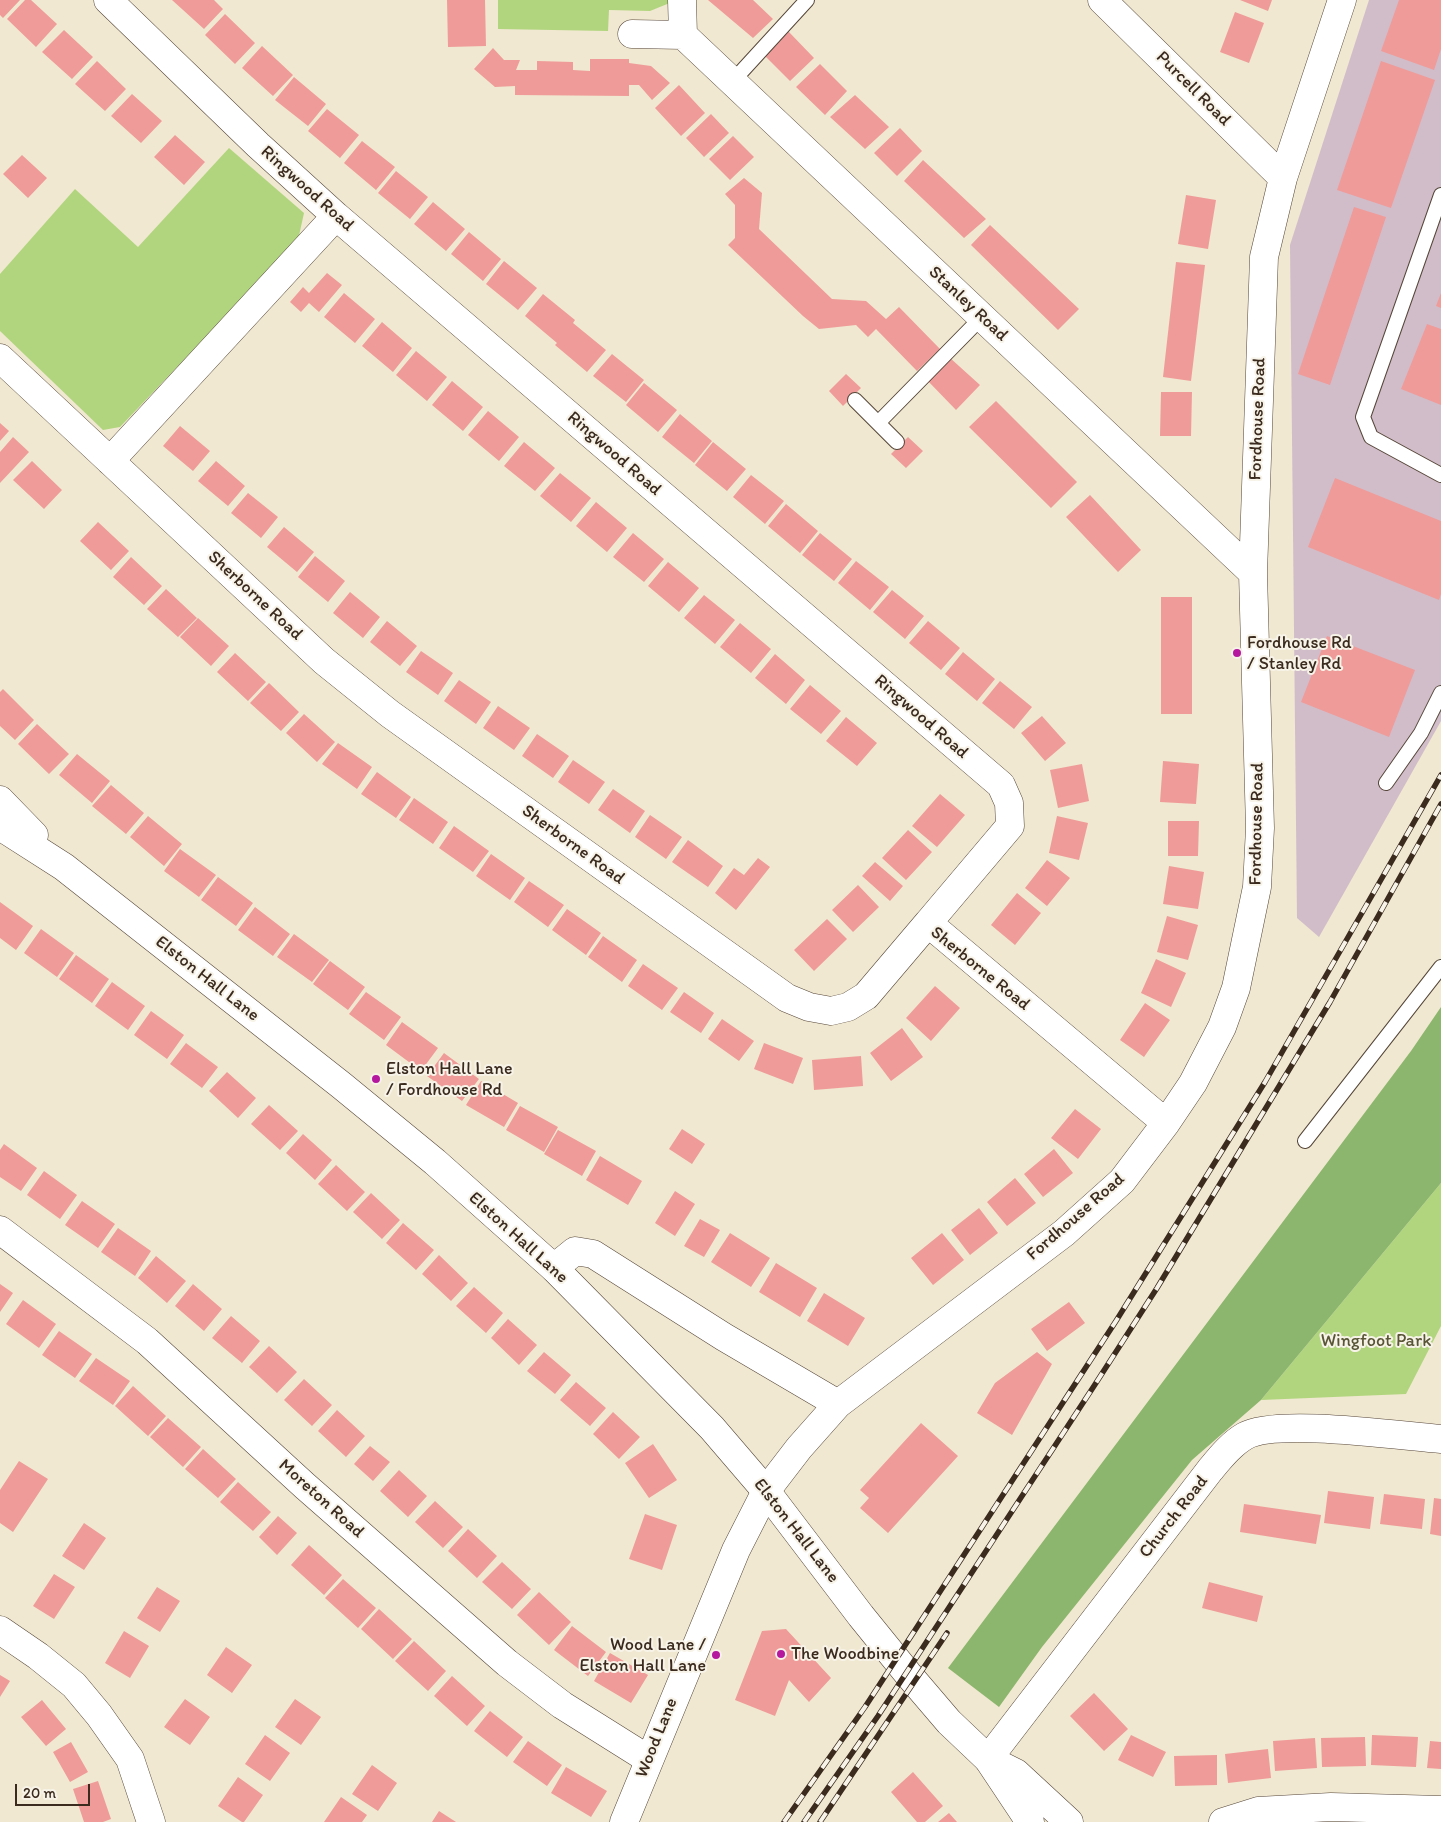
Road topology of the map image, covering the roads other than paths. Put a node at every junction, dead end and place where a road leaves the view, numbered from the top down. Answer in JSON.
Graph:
{"nodes":[{"id":1,"x":108,"y":0,"type":"edge"},
{"id":2,"x":682,"y":0,"type":"edge"},
{"id":3,"x":807,"y":0,"type":"edge"},
{"id":4,"x":1102,"y":0,"type":"edge"},
{"id":5,"x":1342,"y":0,"type":"edge"},
{"id":6,"x":632,"y":34,"type":"dead end"},
{"id":7,"x":683,"y":36,"type":"junction"},
{"id":8,"x":732,"y":82,"type":"junction"},
{"id":9,"x":1283,"y":178,"type":"junction"},
{"id":10,"x":1441,"y":195,"type":"edge"},
{"id":11,"x":336,"y":216,"type":"junction"},
{"id":12,"x":982,"y":317,"type":"junction"},
{"id":13,"x":0,"y":358,"type":"edge"},
{"id":14,"x":855,"y":400,"type":"dead end"},
{"id":15,"x":879,"y":422,"type":"junction"},
{"id":16,"x":897,"y":442,"type":"dead end"},
{"id":17,"x":110,"y":461,"type":"junction"},
{"id":18,"x":1441,"y":475,"type":"edge"},
{"id":19,"x":1253,"y":573,"type":"junction"},
{"id":20,"x":1441,"y":694,"type":"edge"},
{"id":21,"x":1386,"y":783,"type":"dead end"},
{"id":22,"x":0,"y":800,"type":"edge"},
{"id":23,"x":0,"y":826,"type":"edge"},
{"id":24,"x":64,"y":867,"type":"junction"},
{"id":25,"x":928,"y":923,"type":"junction"},
{"id":26,"x":1441,"y":967,"type":"edge"},
{"id":27,"x":1166,"y":1123,"type":"junction"},
{"id":28,"x":1305,"y":1141,"type":"dead end"},
{"id":29,"x":0,"y":1230,"type":"edge"},
{"id":30,"x":554,"y":1268,"type":"junction"},
{"id":31,"x":838,"y":1404,"type":"junction"},
{"id":32,"x":1441,"y":1439,"type":"edge"},
{"id":33,"x":766,"y":1491,"type":"junction"},
{"id":34,"x":0,"y":1630,"type":"edge"},
{"id":35,"x":648,"y":1759,"type":"junction"},
{"id":36,"x":988,"y":1759,"type":"junction"},
{"id":37,"x":1441,"y":1810,"type":"edge"},
{"id":38,"x":151,"y":1822,"type":"edge"},
{"id":39,"x":624,"y":1822,"type":"edge"},
{"id":40,"x":1030,"y":1822,"type":"edge"},
{"id":41,"x":1069,"y":1822,"type":"edge"},
{"id":42,"x":1222,"y":1822,"type":"edge"}],
"edges":[{"from":1,"to":11,"type":"street","name":"Ringwood Road"},
{"from":2,"to":7,"type":"street"},
{"from":3,"to":8,"type":"lane"},
{"from":4,"to":9,"type":"street","name":"Purcell Road"},
{"from":5,"to":9,"type":"street","name":"Fordhouse Road"},
{"from":6,"to":7,"type":"street"},
{"from":7,"to":8,"type":"street","name":"Stanley Road"},
{"from":8,"to":12,"type":"street","name":"Stanley Road"},
{"from":9,"to":19,"type":"street","name":"Fordhouse Road"},
{"from":10,"to":18,"type":"lane"},
{"from":11,"to":17,"type":"street"},
{"from":11,"to":25,"type":"street","name":"Ringwood Road"},
{"from":12,"to":15,"type":"lane"},
{"from":12,"to":19,"type":"street","name":"Stanley Road"},
{"from":13,"to":17,"type":"street","name":"Sherborne Road"},
{"from":14,"to":15,"type":"lane"},
{"from":15,"to":16,"type":"lane"},
{"from":17,"to":25,"type":"street","name":"Sherborne Road"},
{"from":19,"to":27,"type":"street","name":"Fordhouse Road"},
{"from":20,"to":21,"type":"lane"},
{"from":22,"to":24,"type":"street","name":"Elston Hall Lane"},
{"from":23,"to":24,"type":"street","name":"Elston Hall Lane"},
{"from":24,"to":30,"type":"street","name":"Elston Hall Lane"},
{"from":25,"to":27,"type":"street","name":"Sherborne Road"},
{"from":26,"to":28,"type":"lane"},
{"from":27,"to":31,"type":"street","name":"Fordhouse Road"},
{"from":29,"to":35,"type":"street","name":"Moreton Road"},
{"from":30,"to":31,"type":"street"},
{"from":30,"to":33,"type":"street","name":"Elston Hall Lane"},
{"from":31,"to":33,"type":"street","name":"Fordhouse Road"},
{"from":32,"to":36,"type":"street","name":"Church Road"},
{"from":33,"to":35,"type":"street","name":"Wood Lane"},
{"from":33,"to":36,"type":"street","name":"Elston Hall Lane"},
{"from":34,"to":38,"type":"street"},
{"from":35,"to":39,"type":"street","name":"Wood Lane"},
{"from":36,"to":40,"type":"street"},
{"from":36,"to":41,"type":"street"},
{"from":37,"to":42,"type":"street"}]}
